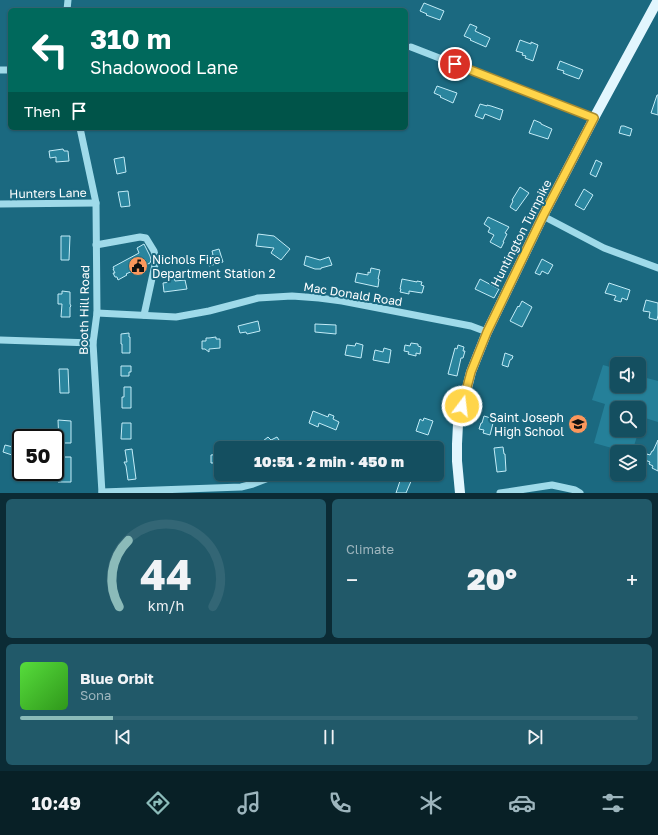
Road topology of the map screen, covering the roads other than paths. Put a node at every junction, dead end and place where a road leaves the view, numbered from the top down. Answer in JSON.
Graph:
{"nodes":[{"id":1,"x":658,"y":0,"type":"edge"},
{"id":2,"x":411,"y":47,"type":"dead end"},
{"id":3,"x":594,"y":118,"type":"junction"},
{"id":4,"x":80,"y":130,"type":"edge"},
{"id":5,"x":96,"y":203,"type":"junction"},
{"id":6,"x":0,"y":204,"type":"edge"},
{"id":7,"x":543,"y":216,"type":"junction"},
{"id":8,"x":96,"y":245,"type":"junction"},
{"id":9,"x":658,"y":268,"type":"edge"},
{"id":10,"x":97,"y":313,"type":"junction"},
{"id":11,"x":144,"y":315,"type":"junction"},
{"id":12,"x":487,"y":332,"type":"junction"},
{"id":13,"x":0,"y":340,"type":"edge"},
{"id":14,"x":93,"y":343,"type":"junction"},
{"id":15,"x":261,"y":481,"type":"edge"},
{"id":16,"x":576,"y":492,"type":"edge"},
{"id":17,"x":102,"y":493,"type":"edge"},
{"id":18,"x":460,"y":493,"type":"edge"},
{"id":19,"x":500,"y":493,"type":"edge"}],
"edges":[{"from":1,"to":3,"type":"main road","name":"Huntington Turnpike"},
{"from":2,"to":3,"type":"street"},
{"from":3,"to":7,"type":"main road","name":"Huntington Turnpike"},
{"from":4,"to":5,"type":"street","name":"Booth Hill Road"},
{"from":5,"to":6,"type":"street","name":"Hunters Lane"},
{"from":5,"to":8,"type":"street","name":"Booth Hill Road"},
{"from":7,"to":9,"type":"street"},
{"from":7,"to":12,"type":"main road","name":"Huntington Turnpike"},
{"from":8,"to":10,"type":"street","name":"Booth Hill Road"},
{"from":8,"to":11,"type":"street"},
{"from":10,"to":11,"type":"street","name":"Mac Donald Road"},
{"from":10,"to":14,"type":"street","name":"Booth Hill Road"},
{"from":11,"to":12,"type":"street","name":"Mac Donald Road"},
{"from":12,"to":18,"type":"main road","name":"Huntington Turnpike"},
{"from":13,"to":14,"type":"street"},
{"from":14,"to":17,"type":"street","name":"Booth Hill Road"},
{"from":15,"to":17,"type":"street"},
{"from":16,"to":19,"type":"street"}]}
